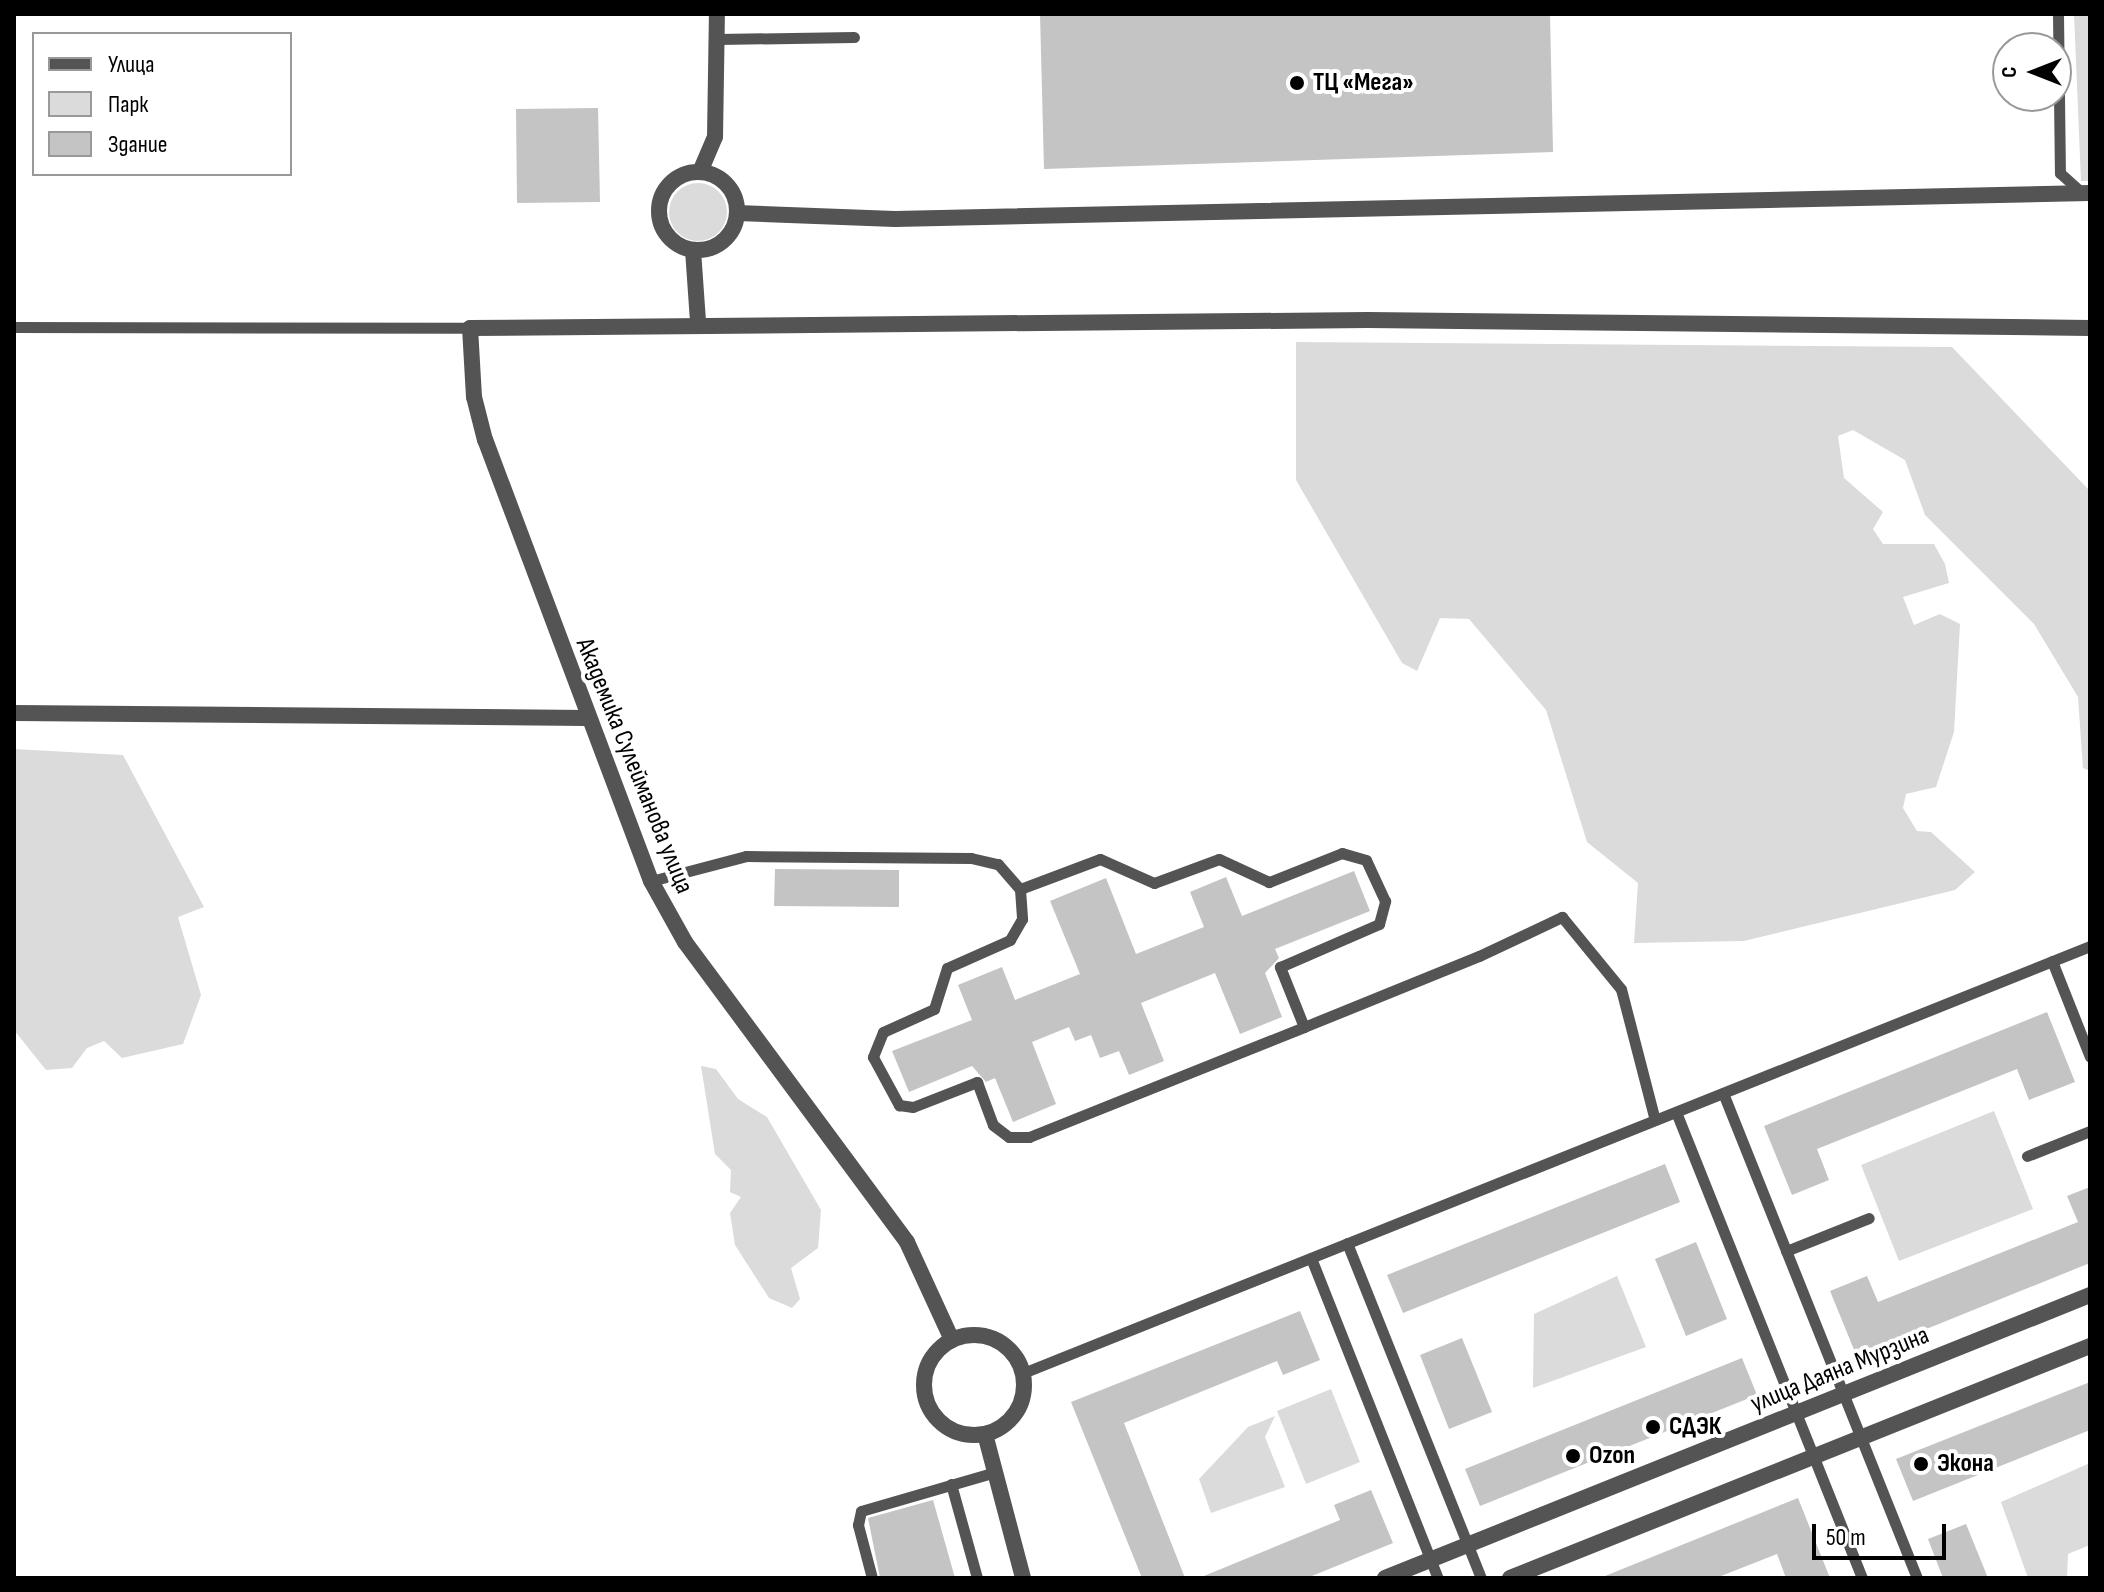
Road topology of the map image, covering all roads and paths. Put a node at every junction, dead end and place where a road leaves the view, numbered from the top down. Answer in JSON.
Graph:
{"nodes":[{"id":1,"x":717,"y":14,"type":"edge"},
{"id":2,"x":2058,"y":14,"type":"edge"},
{"id":3,"x":854,"y":37,"type":"dead end"},
{"id":4,"x":717,"y":39,"type":"junction"},
{"id":5,"x":700,"y":172,"type":"junction"},
{"id":6,"x":2086,"y":194,"type":"edge"},
{"id":7,"x":737,"y":213,"type":"junction"},
{"id":8,"x":693,"y":250,"type":"junction"},
{"id":9,"x":698,"y":322,"type":"junction"},
{"id":10,"x":14,"y":327,"type":"edge"},
{"id":11,"x":470,"y":328,"type":"junction"},
{"id":12,"x":2090,"y":328,"type":"edge"},
{"id":13,"x":14,"y":713,"type":"edge"},
{"id":14,"x":586,"y":718,"type":"junction"},
{"id":15,"x":651,"y":881,"type":"junction"},
{"id":16,"x":1020,"y":889,"type":"junction"},
{"id":17,"x":2089,"y":948,"type":"edge"},
{"id":18,"x":2052,"y":961,"type":"junction"},
{"id":19,"x":1304,"y":1027,"type":"junction"},
{"id":20,"x":2090,"y":1057,"type":"edge"},
{"id":21,"x":1723,"y":1093,"type":"junction"},
{"id":22,"x":1676,"y":1112,"type":"junction"},
{"id":23,"x":1655,"y":1120,"type":"junction"},
{"id":24,"x":2090,"y":1131,"type":"edge"},
{"id":25,"x":2027,"y":1156,"type":"dead end"},
{"id":26,"x":1869,"y":1218,"type":"dead end"},
{"id":27,"x":1347,"y":1243,"type":"junction"},
{"id":28,"x":1786,"y":1251,"type":"junction"},
{"id":29,"x":1311,"y":1258,"type":"junction"},
{"id":30,"x":2090,"y":1295,"type":"edge"},
{"id":31,"x":952,"y":1340,"type":"junction"},
{"id":32,"x":2090,"y":1346,"type":"edge"},
{"id":33,"x":1023,"y":1373,"type":"junction"},
{"id":34,"x":1843,"y":1394,"type":"junction"},
{"id":35,"x":1796,"y":1413,"type":"junction"},
{"id":36,"x":985,"y":1434,"type":"junction"},
{"id":37,"x":1860,"y":1438,"type":"junction"},
{"id":38,"x":1813,"y":1456,"type":"junction"},
{"id":39,"x":995,"y":1472,"type":"junction"},
{"id":40,"x":951,"y":1484,"type":"junction"},
{"id":41,"x":1468,"y":1545,"type":"junction"},
{"id":42,"x":1431,"y":1559,"type":"junction"},
{"id":43,"x":872,"y":1578,"type":"edge"},
{"id":44,"x":977,"y":1578,"type":"edge"},
{"id":45,"x":1023,"y":1578,"type":"edge"},
{"id":46,"x":1385,"y":1578,"type":"edge"},
{"id":47,"x":1438,"y":1578,"type":"edge"},
{"id":48,"x":1481,"y":1578,"type":"edge"},
{"id":49,"x":1510,"y":1578,"type":"edge"},
{"id":50,"x":1862,"y":1578,"type":"edge"},
{"id":51,"x":1917,"y":1578,"type":"edge"}],
"edges":[{"from":1,"to":4,"type":"street"},
{"from":2,"to":6,"type":"lane"},
{"from":3,"to":4,"type":"lane"},
{"from":4,"to":5,"type":"street"},
{"from":5,"to":7,"type":"street"},
{"from":5,"to":8,"type":"street"},
{"from":6,"to":7,"type":"street"},
{"from":7,"to":8,"type":"street"},
{"from":8,"to":9,"type":"street"},
{"from":9,"to":11,"type":"street"},
{"from":9,"to":12,"type":"street"},
{"from":10,"to":11,"type":"lane"},
{"from":11,"to":14,"type":"street","name":"Академика Сулейманова улица"},
{"from":13,"to":14,"type":"street"},
{"from":14,"to":15,"type":"street","name":"Академика Сулейманова улица"},
{"from":15,"to":16,"type":"lane"},
{"from":15,"to":31,"type":"street","name":"Академика Сулейманова улица"},
{"from":16,"to":19,"type":"lane"},
{"from":16,"to":19,"type":"lane"},
{"from":17,"to":18,"type":"lane"},
{"from":18,"to":20,"type":"lane"},
{"from":18,"to":21,"type":"lane"},
{"from":19,"to":23,"type":"lane"},
{"from":21,"to":22,"type":"lane"},
{"from":21,"to":28,"type":"lane"},
{"from":22,"to":23,"type":"lane"},
{"from":22,"to":35,"type":"lane"},
{"from":23,"to":27,"type":"lane"},
{"from":24,"to":25,"type":"lane"},
{"from":26,"to":28,"type":"lane"},
{"from":27,"to":29,"type":"lane"},
{"from":27,"to":41,"type":"lane"},
{"from":28,"to":34,"type":"lane"},
{"from":29,"to":33,"type":"lane"},
{"from":29,"to":42,"type":"lane"},
{"from":30,"to":34,"type":"street","name":"улица Даяна Мурзина"},
{"from":31,"to":33,"type":"street"},
{"from":31,"to":36,"type":"street"},
{"from":32,"to":37,"type":"street"},
{"from":33,"to":36,"type":"street"},
{"from":34,"to":35,"type":"street","name":"улица Даяна Мурзина"},
{"from":34,"to":37,"type":"lane"},
{"from":35,"to":38,"type":"lane"},
{"from":35,"to":41,"type":"street","name":"улица Даяна Мурзина"},
{"from":36,"to":39,"type":"street"},
{"from":37,"to":38,"type":"street"},
{"from":37,"to":51,"type":"lane"},
{"from":38,"to":49,"type":"street"},
{"from":38,"to":50,"type":"lane"},
{"from":39,"to":40,"type":"lane"},
{"from":39,"to":45,"type":"street"},
{"from":40,"to":43,"type":"lane"},
{"from":40,"to":44,"type":"lane"},
{"from":41,"to":42,"type":"street","name":"улица Даяна Мурзина"},
{"from":41,"to":48,"type":"lane"},
{"from":42,"to":46,"type":"street","name":"улица Даяна Мурзина"},
{"from":42,"to":47,"type":"lane"}]}
